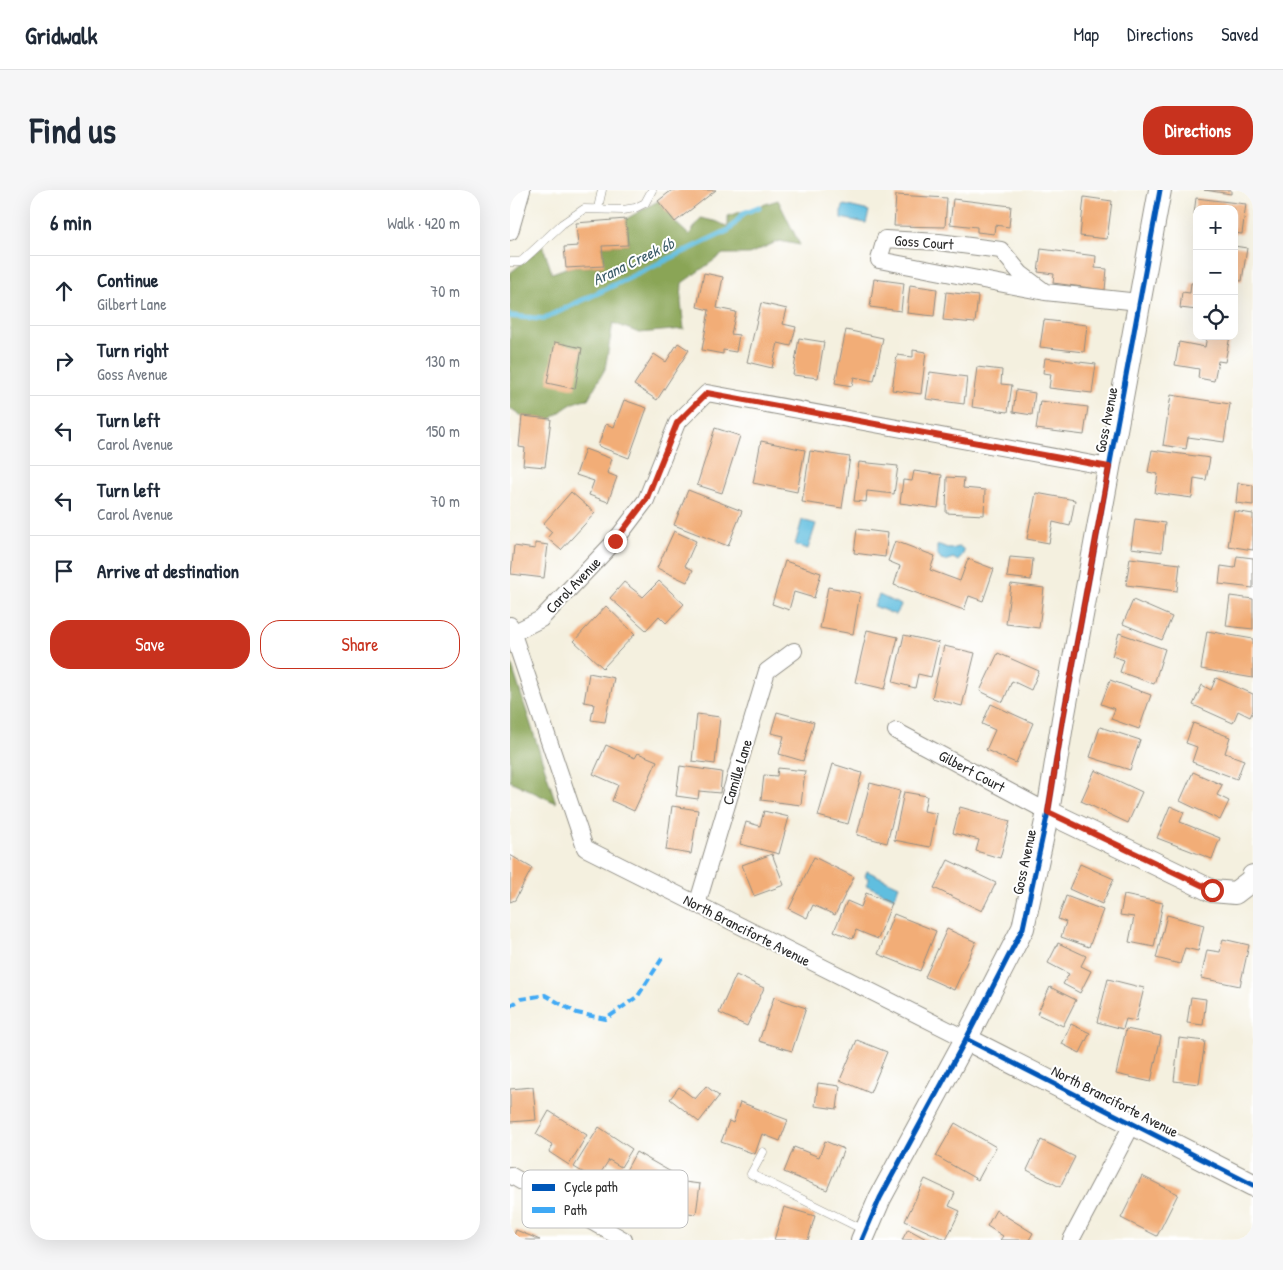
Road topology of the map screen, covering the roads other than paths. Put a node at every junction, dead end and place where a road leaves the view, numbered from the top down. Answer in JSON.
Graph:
{"nodes":[{"id":1,"x":522,"y":190,"type":"edge"},
{"id":2,"x":602,"y":190,"type":"edge"},
{"id":3,"x":652,"y":190,"type":"edge"},
{"id":4,"x":1160,"y":190,"type":"edge"},
{"id":5,"x":598,"y":208,"type":"junction"},
{"id":6,"x":510,"y":232,"type":"edge"},
{"id":7,"x":510,"y":262,"type":"edge"},
{"id":8,"x":1045,"y":292,"type":"junction"},
{"id":9,"x":1139,"y":302,"type":"junction"},
{"id":10,"x":1109,"y":467,"type":"junction"},
{"id":11,"x":511,"y":629,"type":"edge"},
{"id":12,"x":794,"y":651,"type":"dead end"},
{"id":13,"x":896,"y":731,"type":"dead end"},
{"id":14,"x":1048,"y":812,"type":"junction"},
{"id":15,"x":1253,"y":876,"type":"edge"},
{"id":16,"x":697,"y":905,"type":"junction"},
{"id":17,"x":966,"y":1039,"type":"junction"},
{"id":18,"x":1133,"y":1123,"type":"junction"},
{"id":19,"x":763,"y":1152,"type":"dead end"},
{"id":20,"x":510,"y":1175,"type":"edge"},
{"id":21,"x":522,"y":1182,"type":"edge"},
{"id":22,"x":1253,"y":1185,"type":"edge"},
{"id":23,"x":603,"y":1228,"type":"edge"},
{"id":24,"x":864,"y":1235,"type":"edge"},
{"id":25,"x":624,"y":1240,"type":"edge"},
{"id":26,"x":1071,"y":1240,"type":"edge"}],
"edges":[{"from":1,"to":6,"type":"street"},
{"from":2,"to":5,"type":"lane"},
{"from":3,"to":5,"type":"lane"},
{"from":4,"to":9,"type":"street","name":"Goss Avenue"},
{"from":5,"to":7,"type":"lane"},
{"from":8,"to":8,"type":"street","name":"Goss Court"},
{"from":8,"to":9,"type":"street","name":"Goss Court"},
{"from":9,"to":10,"type":"street","name":"Goss Avenue"},
{"from":10,"to":11,"type":"street","name":"Carol Avenue"},
{"from":10,"to":14,"type":"street","name":"Goss Avenue"},
{"from":11,"to":16,"type":"street","name":"North Branciforte Avenue"},
{"from":12,"to":16,"type":"street","name":"Camille Lane"},
{"from":13,"to":14,"type":"street","name":"Gilbert Court"},
{"from":14,"to":15,"type":"street"},
{"from":14,"to":17,"type":"street","name":"Goss Avenue"},
{"from":16,"to":17,"type":"street","name":"North Branciforte Avenue"},
{"from":17,"to":18,"type":"street","name":"North Branciforte Avenue"},
{"from":17,"to":24,"type":"street","name":"Goss Avenue"},
{"from":18,"to":22,"type":"street","name":"North Branciforte Avenue"},
{"from":18,"to":26,"type":"street"},
{"from":19,"to":24,"type":"lane"},
{"from":20,"to":21,"type":"street"},
{"from":23,"to":25,"type":"street"}]}
